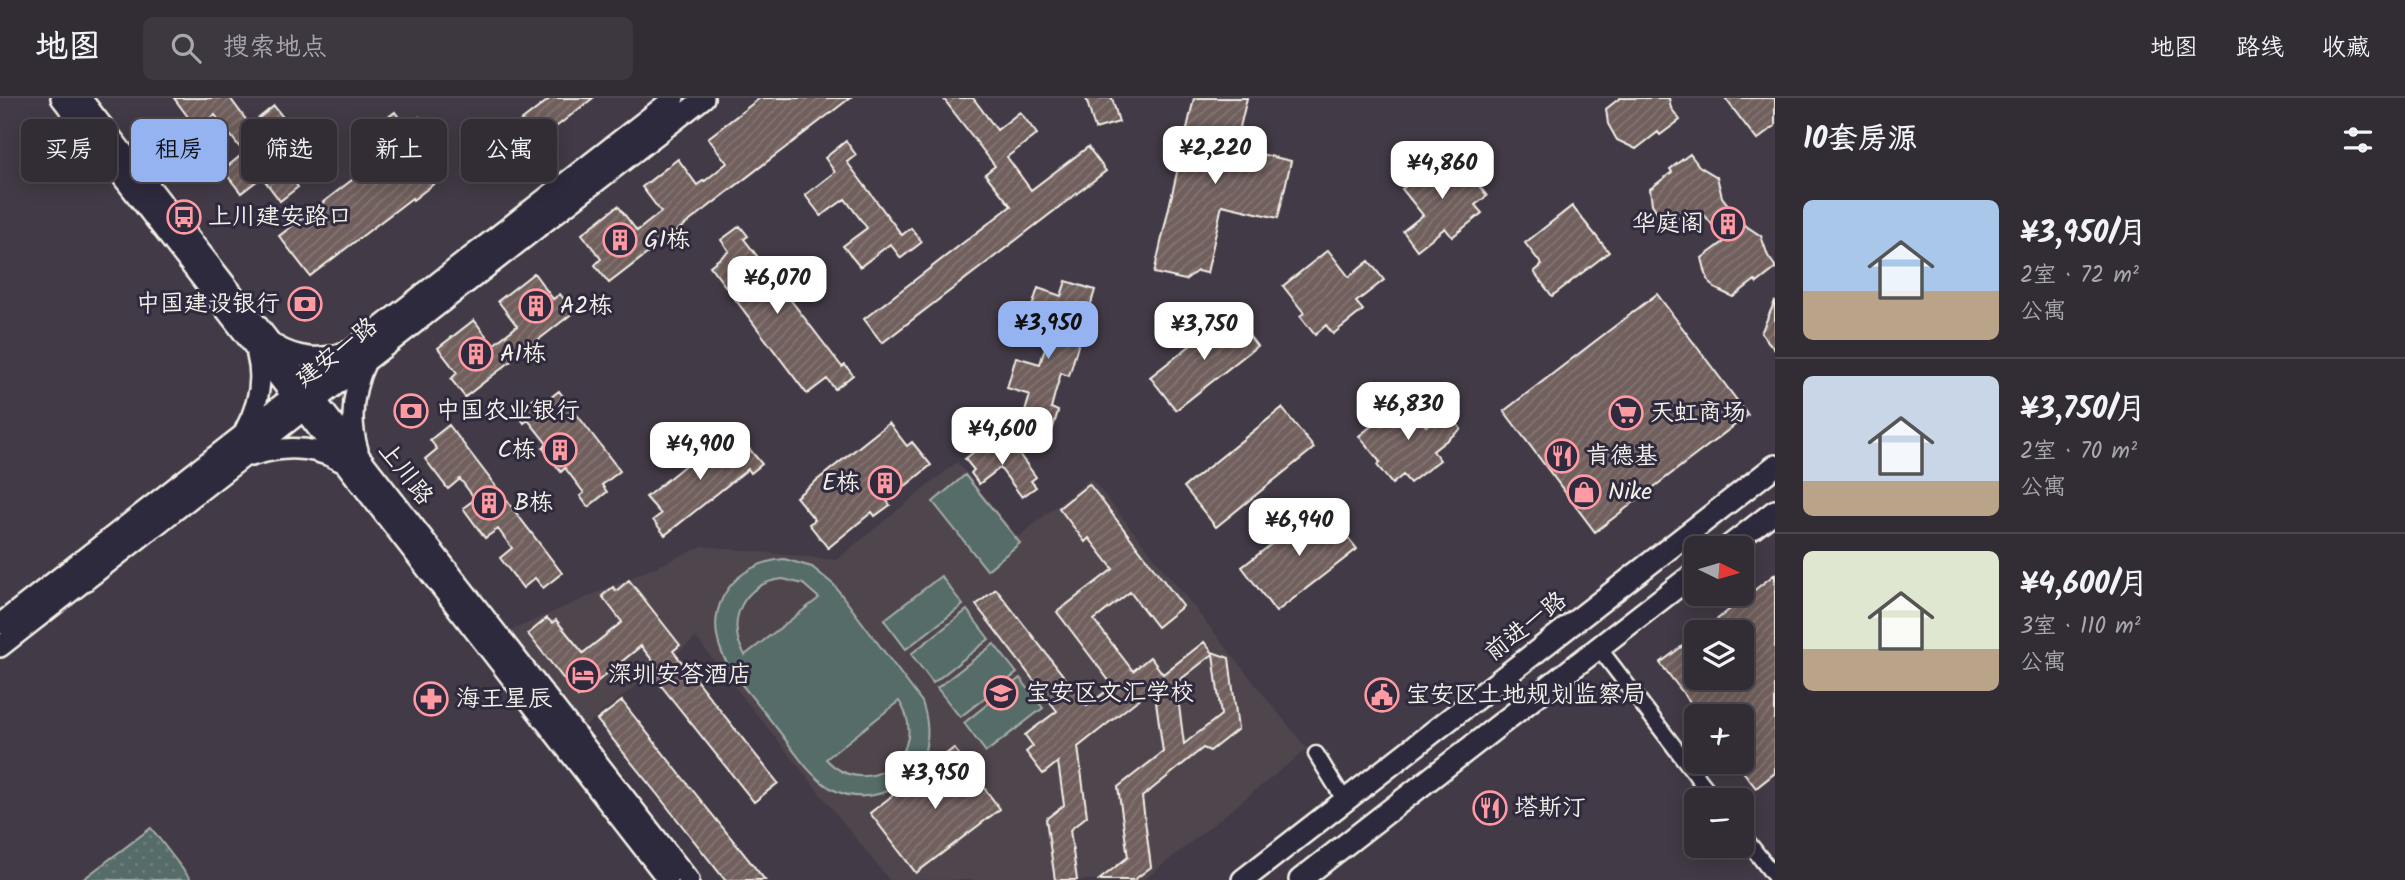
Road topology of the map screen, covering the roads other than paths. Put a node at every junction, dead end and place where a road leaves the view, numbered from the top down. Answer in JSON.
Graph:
{"nodes":[{"id":1,"x":61,"y":98,"type":"edge"},
{"id":2,"x":81,"y":98,"type":"edge"},
{"id":3,"x":704,"y":98,"type":"edge"},
{"id":4,"x":673,"y":103,"type":"edge"},
{"id":5,"x":265,"y":348,"type":"junction"},
{"id":6,"x":359,"y":355,"type":"junction"},
{"id":7,"x":304,"y":398,"type":"junction"},
{"id":8,"x":243,"y":434,"type":"junction"},
{"id":9,"x":243,"y":458,"type":"junction"},
{"id":10,"x":352,"y":459,"type":"junction"},
{"id":11,"x":1775,"y":466,"type":"edge"},
{"id":12,"x":1775,"y":511,"type":"edge"},
{"id":13,"x":1743,"y":536,"type":"edge"},
{"id":14,"x":1684,"y":581,"type":"edge"},
{"id":15,"x":0,"y":624,"type":"edge"},
{"id":16,"x":0,"y":648,"type":"edge"},
{"id":17,"x":1599,"y":648,"type":"junction"},
{"id":18,"x":1316,"y":754,"type":"dead end"},
{"id":19,"x":1706,"y":788,"type":"edge"},
{"id":20,"x":1345,"y":801,"type":"junction"},
{"id":21,"x":1754,"y":850,"type":"edge"},
{"id":22,"x":1775,"y":877,"type":"edge"},
{"id":23,"x":668,"y":880,"type":"edge"},
{"id":24,"x":689,"y":880,"type":"edge"},
{"id":25,"x":1244,"y":880,"type":"edge"},
{"id":26,"x":1300,"y":880,"type":"edge"}],
"edges":[{"from":1,"to":5,"type":"main road","name":"上川路"},
{"from":2,"to":5,"type":"main road","name":"上川路"},
{"from":3,"to":4,"type":"main road","name":"建安一路"},
{"from":4,"to":6,"type":"main road","name":"建安一路"},
{"from":5,"to":6,"type":"main road"},
{"from":5,"to":7,"type":"main road","name":"上川路"},
{"from":5,"to":8,"type":"main road"},
{"from":6,"to":7,"type":"main road","name":"建安一路"},
{"from":6,"to":10,"type":"main road"},
{"from":7,"to":8,"type":"main road","name":"建安一路"},
{"from":7,"to":9,"type":"main road","name":"建安一路"},
{"from":7,"to":10,"type":"main road","name":"上川路"},
{"from":8,"to":15,"type":"main road","name":"建安一路"},
{"from":9,"to":10,"type":"main road"},
{"from":9,"to":16,"type":"main road","name":"建安一路"},
{"from":10,"to":23,"type":"main road","name":"上川路"},
{"from":10,"to":24,"type":"main road","name":"上川路"},
{"from":11,"to":20,"type":"main road","name":"前进一路"},
{"from":12,"to":13,"type":"main road"},
{"from":14,"to":17,"type":"main road"},
{"from":17,"to":19,"type":"street"},
{"from":17,"to":26,"type":"main road"},
{"from":18,"to":20,"type":"street"},
{"from":20,"to":25,"type":"main road","name":"前进一路"},
{"from":21,"to":22,"type":"street"}]}
